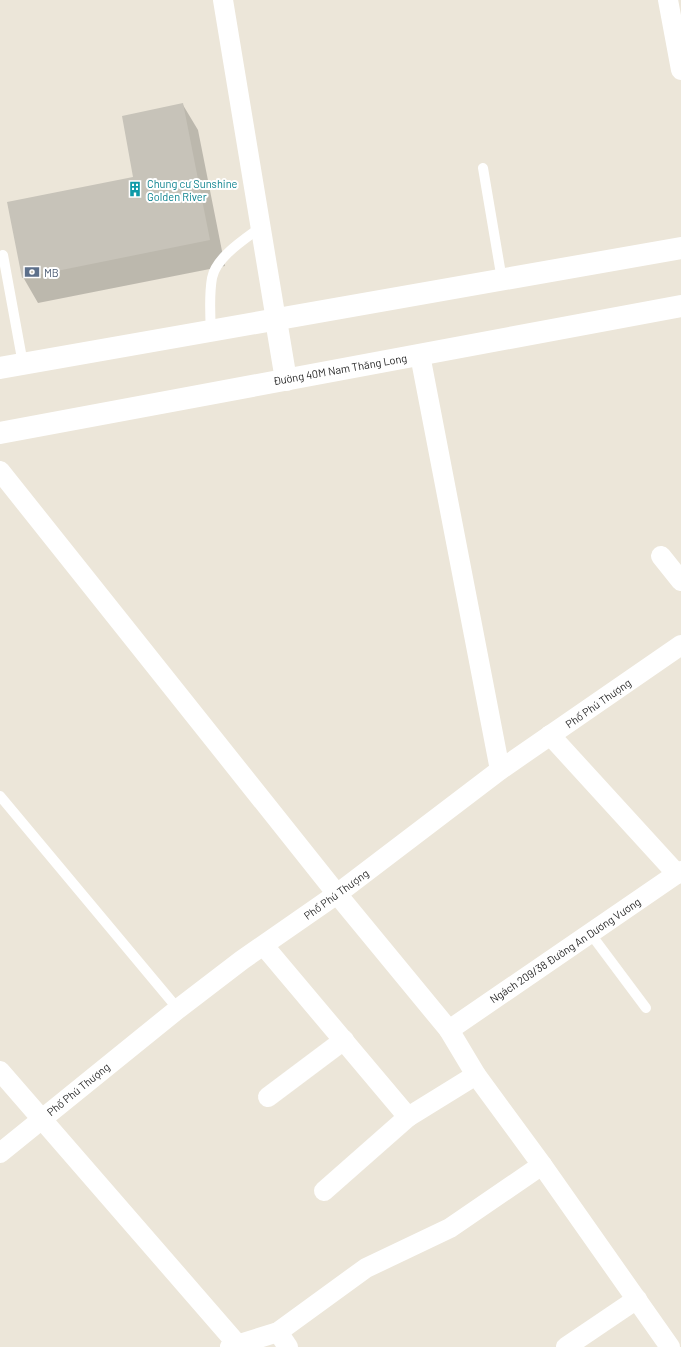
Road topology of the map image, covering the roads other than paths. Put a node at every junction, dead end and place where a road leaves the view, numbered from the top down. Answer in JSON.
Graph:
{"nodes":[{"id":1,"x":223,"y":0,"type":"edge"},
{"id":2,"x":668,"y":0,"type":"edge"},
{"id":3,"x":681,"y":70,"type":"edge"},
{"id":4,"x":483,"y":168,"type":"dead end"},
{"id":5,"x":261,"y":227,"type":"junction"},
{"id":6,"x":681,"y":248,"type":"edge"},
{"id":7,"x":4,"y":255,"type":"dead end"},
{"id":8,"x":502,"y":280,"type":"junction"},
{"id":9,"x":681,"y":306,"type":"edge"},
{"id":10,"x":276,"y":320,"type":"junction"},
{"id":11,"x":211,"y":331,"type":"junction"},
{"id":12,"x":420,"y":355,"type":"junction"},
{"id":13,"x":23,"y":364,"type":"junction"},
{"id":14,"x":0,"y":368,"type":"edge"},
{"id":15,"x":286,"y":380,"type":"junction"},
{"id":16,"x":0,"y":433,"type":"edge"},
{"id":17,"x":0,"y":471,"type":"edge"},
{"id":18,"x":661,"y":556,"type":"dead end"},
{"id":19,"x":681,"y":581,"type":"edge"},
{"id":20,"x":681,"y":646,"type":"edge"},
{"id":21,"x":550,"y":736,"type":"junction"},
{"id":22,"x":500,"y":770,"type":"junction"},
{"id":23,"x":0,"y":796,"type":"edge"},
{"id":24,"x":679,"y":872,"type":"edge"},
{"id":25,"x":337,"y":894,"type":"junction"},
{"id":26,"x":590,"y":933,"type":"junction"},
{"id":27,"x":264,"y":946,"type":"junction"},
{"id":28,"x":646,"y":1008,"type":"dead end"},
{"id":29,"x":178,"y":1009,"type":"junction"},
{"id":30,"x":449,"y":1030,"type":"junction"},
{"id":31,"x":344,"y":1040,"type":"junction"},
{"id":32,"x":0,"y":1071,"type":"edge"},
{"id":33,"x":476,"y":1075,"type":"junction"},
{"id":34,"x":268,"y":1097,"type":"dead end"},
{"id":35,"x":408,"y":1117,"type":"junction"},
{"id":36,"x":42,"y":1118,"type":"junction"},
{"id":37,"x":0,"y":1153,"type":"edge"},
{"id":38,"x":542,"y":1165,"type":"junction"},
{"id":39,"x":324,"y":1191,"type":"dead end"},
{"id":40,"x":637,"y":1299,"type":"junction"},
{"id":41,"x":283,"y":1340,"type":"edge"},
{"id":42,"x":234,"y":1346,"type":"edge"},
{"id":43,"x":566,"y":1347,"type":"edge"},
{"id":44,"x":670,"y":1347,"type":"edge"}],
"edges":[{"from":1,"to":5,"type":"street"},
{"from":2,"to":3,"type":"street"},
{"from":4,"to":8,"type":"lane"},
{"from":5,"to":10,"type":"street"},
{"from":5,"to":11,"type":"lane"},
{"from":6,"to":8,"type":"street"},
{"from":7,"to":13,"type":"lane"},
{"from":8,"to":10,"type":"street"},
{"from":9,"to":12,"type":"street","name":"Đường 40M Nam Thăng Long"},
{"from":10,"to":11,"type":"street"},
{"from":10,"to":15,"type":"street"},
{"from":11,"to":13,"type":"street"},
{"from":12,"to":15,"type":"street","name":"Đường 40M Nam Thăng Long"},
{"from":12,"to":22,"type":"street"},
{"from":13,"to":14,"type":"street"},
{"from":15,"to":16,"type":"street","name":"Đường 40M Nam Thăng Long"},
{"from":17,"to":25,"type":"street"},
{"from":18,"to":19,"type":"street"},
{"from":20,"to":21,"type":"street","name":"Phố Phú Thượng"},
{"from":21,"to":22,"type":"street","name":"Phố Phú Thượng"},
{"from":21,"to":24,"type":"street"},
{"from":22,"to":25,"type":"street","name":"Phố Phú Thượng"},
{"from":23,"to":29,"type":"lane"},
{"from":24,"to":26,"type":"street","name":"Ngách 209/38 Đường An Dương Vương"},
{"from":25,"to":27,"type":"street","name":"Phố Phú Thượng"},
{"from":25,"to":30,"type":"street"},
{"from":26,"to":28,"type":"lane"},
{"from":26,"to":30,"type":"street","name":"Ngách 209/38 Đường An Dương Vương"},
{"from":27,"to":29,"type":"street","name":"Phố Phú Thượng"},
{"from":27,"to":31,"type":"street"},
{"from":29,"to":36,"type":"street","name":"Phố Phú Thượng"},
{"from":30,"to":33,"type":"street"},
{"from":31,"to":34,"type":"street"},
{"from":31,"to":35,"type":"street"},
{"from":32,"to":36,"type":"street"},
{"from":33,"to":35,"type":"street"},
{"from":33,"to":38,"type":"street"},
{"from":35,"to":39,"type":"street"},
{"from":36,"to":37,"type":"street","name":"Phố Phú Thượng"},
{"from":36,"to":42,"type":"street"},
{"from":38,"to":40,"type":"street"},
{"from":38,"to":41,"type":"street"},
{"from":40,"to":43,"type":"street"},
{"from":40,"to":44,"type":"street"},
{"from":41,"to":42,"type":"street"}]}
